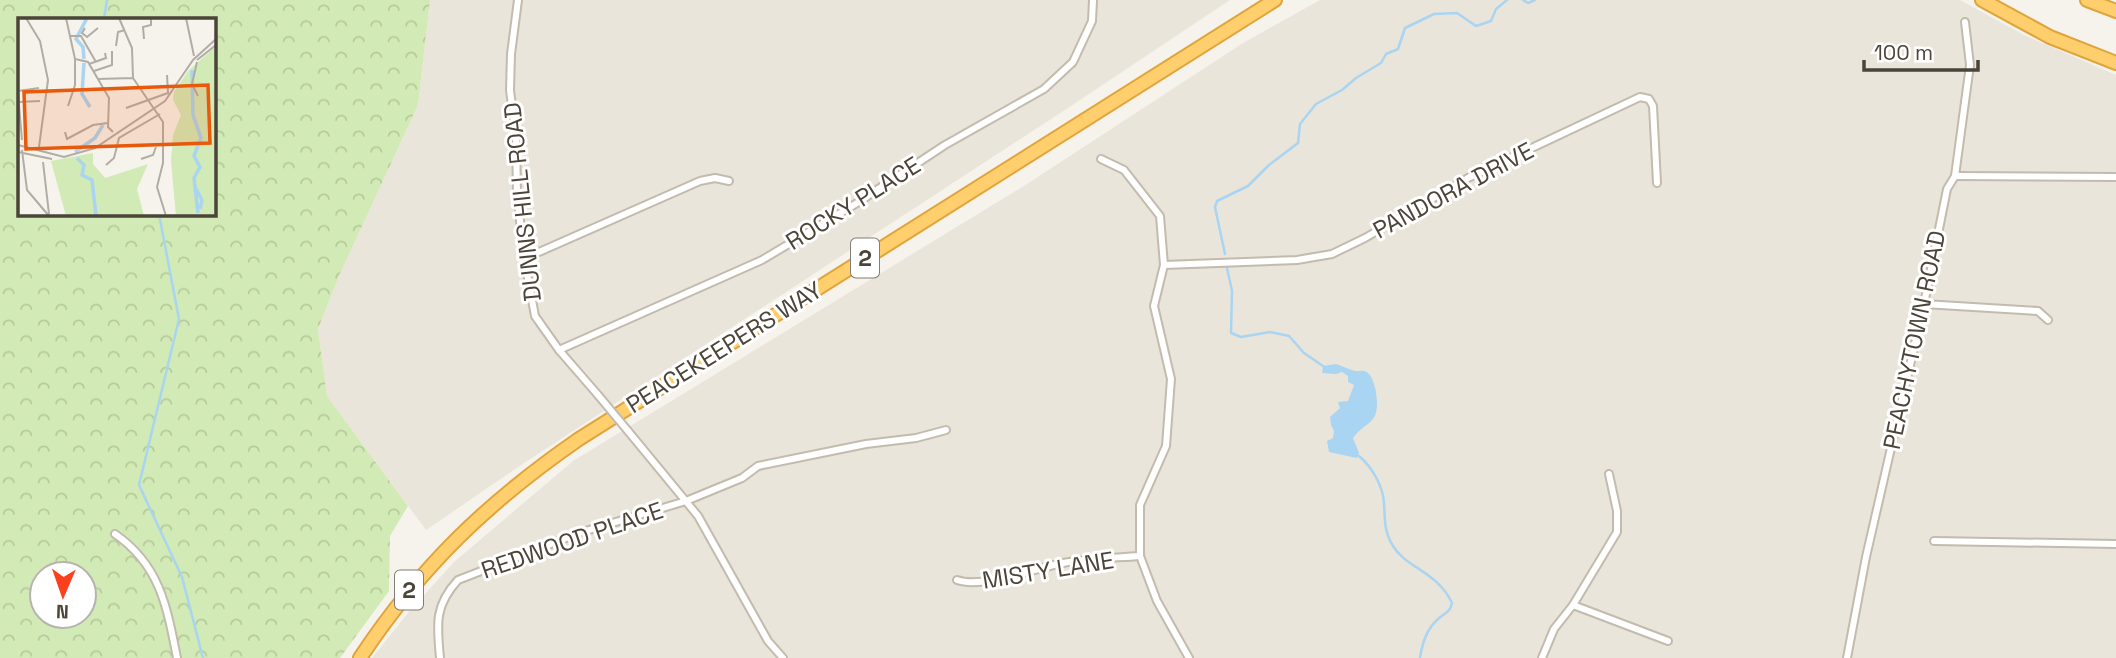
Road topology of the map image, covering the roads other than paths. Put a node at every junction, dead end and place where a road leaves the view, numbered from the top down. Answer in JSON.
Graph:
{"nodes":[{"id":1,"x":518,"y":0,"type":"edge"},
{"id":2,"x":1093,"y":0,"type":"edge"},
{"id":3,"x":1275,"y":0,"type":"edge"},
{"id":4,"x":1982,"y":0,"type":"edge"},
{"id":5,"x":2087,"y":0,"type":"edge"},
{"id":6,"x":2116,"y":11,"type":"edge"},
{"id":7,"x":1965,"y":22,"type":"dead end"},
{"id":8,"x":2116,"y":63,"type":"edge"},
{"id":9,"x":1101,"y":159,"type":"dead end"},
{"id":10,"x":1955,"y":176,"type":"junction"},
{"id":11,"x":2116,"y":177,"type":"edge"},
{"id":12,"x":729,"y":181,"type":"dead end"},
{"id":13,"x":1657,"y":183,"type":"dead end"},
{"id":14,"x":524,"y":257,"type":"junction"},
{"id":15,"x":1164,"y":265,"type":"junction"},
{"id":16,"x":1924,"y":304,"type":"junction"},
{"id":17,"x":2048,"y":320,"type":"dead end"},
{"id":18,"x":559,"y":350,"type":"junction"},
{"id":19,"x":946,"y":430,"type":"dead end"},
{"id":20,"x":1609,"y":474,"type":"dead end"},
{"id":21,"x":686,"y":501,"type":"junction"},
{"id":22,"x":115,"y":534,"type":"dead end"},
{"id":23,"x":1934,"y":541,"type":"dead end"},
{"id":24,"x":2116,"y":544,"type":"edge"},
{"id":25,"x":1140,"y":556,"type":"junction"},
{"id":26,"x":957,"y":580,"type":"dead end"},
{"id":27,"x":1573,"y":606,"type":"junction"},
{"id":28,"x":1668,"y":641,"type":"dead end"},
{"id":29,"x":177,"y":658,"type":"edge"},
{"id":30,"x":360,"y":658,"type":"edge"},
{"id":31,"x":440,"y":658,"type":"edge"},
{"id":32,"x":783,"y":658,"type":"edge"},
{"id":33,"x":1189,"y":658,"type":"edge"},
{"id":34,"x":1542,"y":658,"type":"edge"},
{"id":35,"x":1847,"y":658,"type":"edge"}],
"edges":[{"from":1,"to":14,"type":"street","name":"DUNNS HILL ROAD"},
{"from":2,"to":18,"type":"street","name":"ROCKY PLACE"},
{"from":3,"to":30,"type":"highway","name":"PEACEKEEPERS WAY","number":"2"},
{"from":4,"to":8,"type":"highway"},
{"from":5,"to":6,"type":"highway"},
{"from":7,"to":10,"type":"street","name":"PEACHYTOWN ROAD"},
{"from":9,"to":15,"type":"street"},
{"from":10,"to":11,"type":"street"},
{"from":10,"to":16,"type":"street","name":"PEACHYTOWN ROAD"},
{"from":12,"to":14,"type":"street"},
{"from":13,"to":15,"type":"street","name":"PANDORA DRIVE"},
{"from":14,"to":18,"type":"street","name":"DUNNS HILL ROAD"},
{"from":15,"to":25,"type":"street"},
{"from":16,"to":17,"type":"street"},
{"from":16,"to":35,"type":"street","name":"PEACHYTOWN ROAD"},
{"from":18,"to":21,"type":"street","name":"DUNNS HILL ROAD","bridge":true},
{"from":19,"to":21,"type":"street","name":"REDWOOD PLACE"},
{"from":20,"to":27,"type":"street"},
{"from":21,"to":31,"type":"street","name":"REDWOOD PLACE"},
{"from":21,"to":32,"type":"street","name":"DUNNS HILL ROAD"},
{"from":22,"to":29,"type":"street"},
{"from":23,"to":24,"type":"street"},
{"from":25,"to":26,"type":"street","name":"MISTY LANE"},
{"from":25,"to":33,"type":"street"},
{"from":27,"to":28,"type":"street"},
{"from":27,"to":34,"type":"street"}]}
